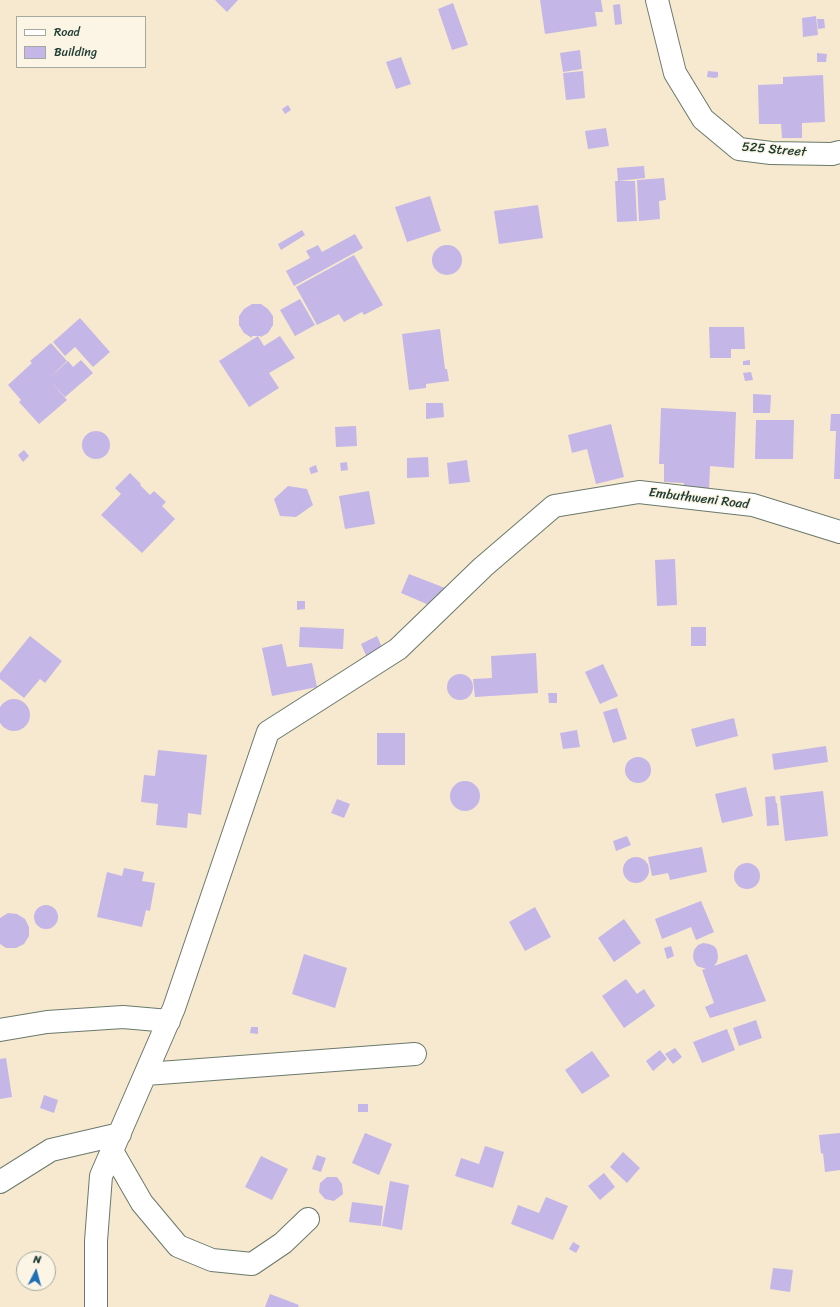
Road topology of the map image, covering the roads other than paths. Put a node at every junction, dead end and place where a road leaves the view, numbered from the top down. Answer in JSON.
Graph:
{"nodes":[{"id":1,"x":657,"y":0,"type":"edge"},
{"id":2,"x":840,"y":152,"type":"edge"},
{"id":3,"x":840,"y":532,"type":"edge"},
{"id":4,"x":168,"y":1021,"type":"junction"},
{"id":5,"x":0,"y":1030,"type":"edge"},
{"id":6,"x":415,"y":1054,"type":"dead end"},
{"id":7,"x":146,"y":1074,"type":"junction"},
{"id":8,"x":116,"y":1143,"type":"junction"},
{"id":9,"x":0,"y":1182,"type":"edge"},
{"id":10,"x":308,"y":1219,"type":"dead end"},
{"id":11,"x":96,"y":1307,"type":"edge"}],
"edges":[{"from":1,"to":2,"type":"street","name":"525 Street"},
{"from":3,"to":4,"type":"street","name":"Embuthweni Road"},
{"from":4,"to":5,"type":"street"},
{"from":4,"to":7,"type":"street"},
{"from":6,"to":7,"type":"street"},
{"from":7,"to":8,"type":"street"},
{"from":8,"to":9,"type":"street"},
{"from":8,"to":10,"type":"street"},
{"from":8,"to":11,"type":"street"}]}
